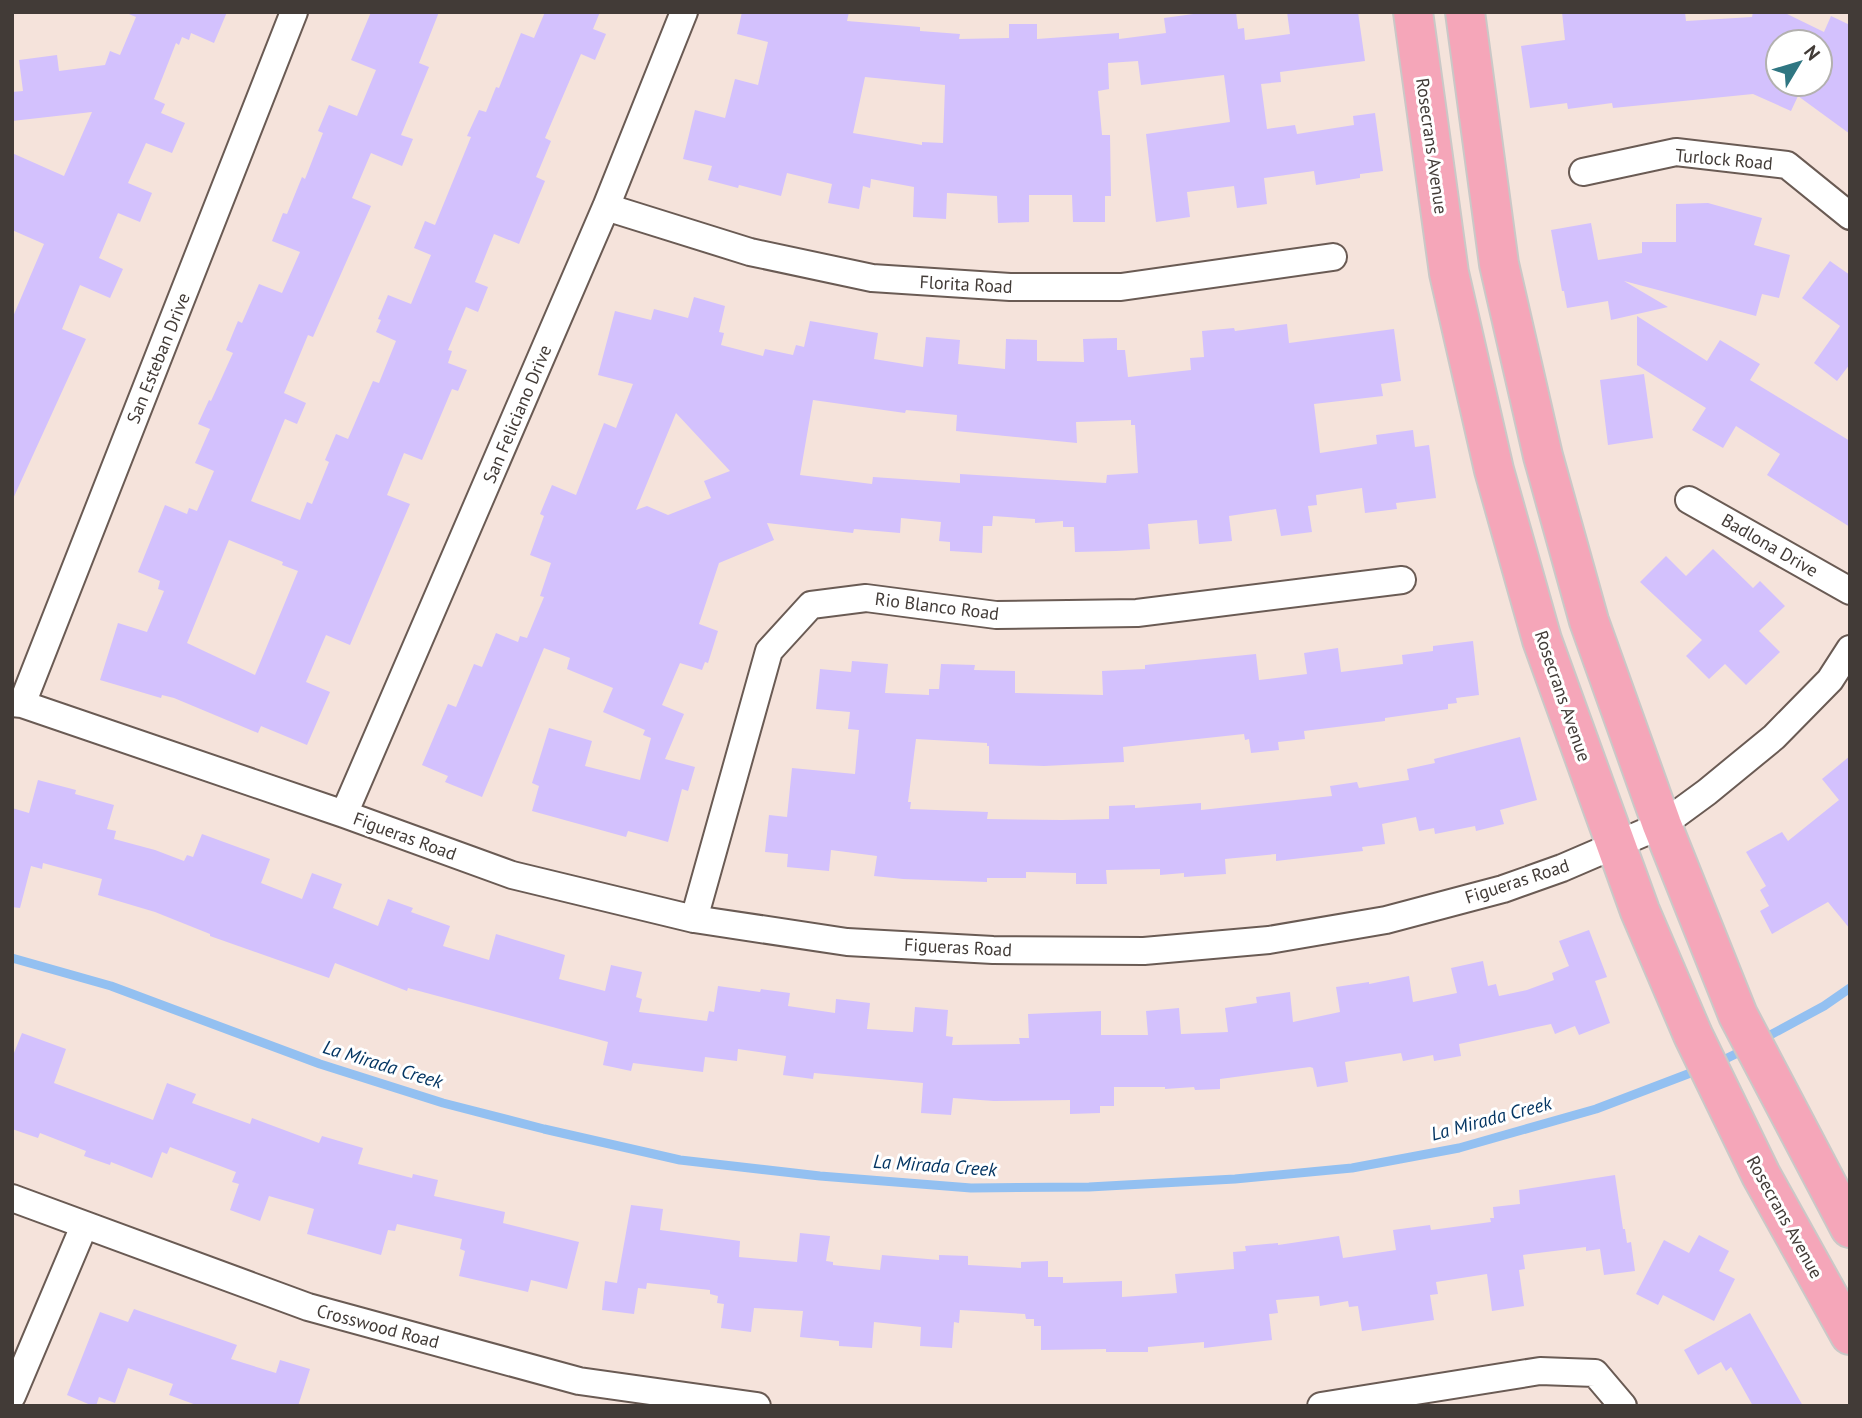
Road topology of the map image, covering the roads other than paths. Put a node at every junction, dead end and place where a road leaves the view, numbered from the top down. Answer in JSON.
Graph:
{"nodes":[{"id":1,"x":294,"y":12,"type":"edge"},
{"id":2,"x":684,"y":12,"type":"edge"},
{"id":3,"x":1413,"y":12,"type":"edge"},
{"id":4,"x":1465,"y":12,"type":"edge"},
{"id":5,"x":1583,"y":172,"type":"dead end"},
{"id":6,"x":606,"y":207,"type":"junction"},
{"id":7,"x":1850,"y":216,"type":"edge"},
{"id":8,"x":1333,"y":257,"type":"dead end"},
{"id":9,"x":1689,"y":500,"type":"dead end"},
{"id":10,"x":1402,"y":580,"type":"dead end"},
{"id":11,"x":1850,"y":591,"type":"edge"},
{"id":12,"x":1850,"y":649,"type":"edge"},
{"id":13,"x":17,"y":703,"type":"edge"},
{"id":14,"x":344,"y":814,"type":"junction"},
{"id":15,"x":1662,"y":825,"type":"junction"},
{"id":16,"x":1615,"y":844,"type":"junction"},
{"id":17,"x":694,"y":919,"type":"junction"},
{"id":18,"x":12,"y":1199,"type":"edge"},
{"id":19,"x":84,"y":1226,"type":"junction"},
{"id":20,"x":1850,"y":1228,"type":"edge"},
{"id":21,"x":1850,"y":1335,"type":"edge"},
{"id":22,"x":577,"y":1394,"type":"edge"},
{"id":23,"x":12,"y":1396,"type":"edge"},
{"id":24,"x":757,"y":1406,"type":"edge"},
{"id":25,"x":1321,"y":1406,"type":"edge"},
{"id":26,"x":1623,"y":1406,"type":"edge"}],
"edges":[{"from":1,"to":13,"type":"street","name":"San Esteban Drive"},
{"from":2,"to":6,"type":"street","name":"San Feliciano Drive"},
{"from":3,"to":16,"type":"main road","name":"Rosecrans Avenue"},
{"from":4,"to":15,"type":"main road"},
{"from":5,"to":7,"type":"street","name":"Turlock Road"},
{"from":6,"to":8,"type":"street","name":"Florita Road"},
{"from":6,"to":14,"type":"street","name":"San Feliciano Drive"},
{"from":9,"to":11,"type":"street","name":"Badlona Drive"},
{"from":10,"to":17,"type":"street","name":"Rio Blanco Road"},
{"from":12,"to":15,"type":"street","name":"Figueras Road"},
{"from":13,"to":14,"type":"street","name":"Figueras Road"},
{"from":14,"to":17,"type":"street","name":"Figueras Road"},
{"from":15,"to":16,"type":"street","name":"Figueras Road"},
{"from":15,"to":20,"type":"main road"},
{"from":16,"to":17,"type":"street","name":"Figueras Road"},
{"from":16,"to":21,"type":"main road","name":"Rosecrans Avenue"},
{"from":18,"to":19,"type":"street","name":"Crosswood Road"},
{"from":19,"to":22,"type":"street","name":"Crosswood Road"},
{"from":19,"to":23,"type":"street"},
{"from":22,"to":24,"type":"street","name":"Crosswood Road"},
{"from":25,"to":26,"type":"street"}]}
